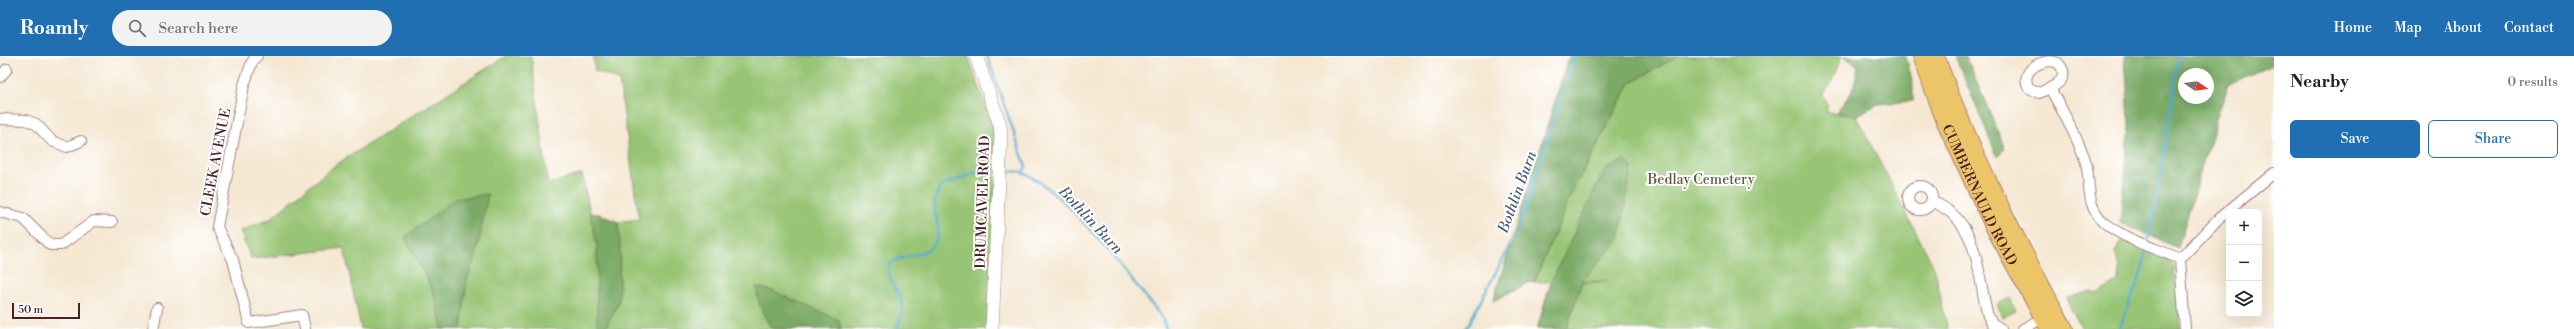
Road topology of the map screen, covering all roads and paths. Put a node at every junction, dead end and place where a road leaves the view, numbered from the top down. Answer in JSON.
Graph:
{"nodes":[{"id":1,"x":257,"y":56,"type":"edge"},
{"id":2,"x":976,"y":56,"type":"edge"},
{"id":3,"x":1921,"y":56,"type":"edge"},
{"id":4,"x":1936,"y":56,"type":"edge"},
{"id":5,"x":6,"y":69,"type":"dead end"},
{"id":6,"x":0,"y":77,"type":"edge"},
{"id":7,"x":2050,"y":88,"type":"dead end"},
{"id":8,"x":0,"y":119,"type":"edge"},
{"id":9,"x":81,"y":141,"type":"dead end"},
{"id":10,"x":2273,"y":178,"type":"edge"},
{"id":11,"x":1931,"y":201,"type":"dead end"},
{"id":12,"x":0,"y":212,"type":"edge"},
{"id":13,"x":112,"y":222,"type":"dead end"},
{"id":14,"x":2180,"y":258,"type":"junction"},
{"id":15,"x":157,"y":308,"type":"dead end"},
{"id":16,"x":2049,"y":319,"type":"edge"},
{"id":17,"x":153,"y":329,"type":"edge"},
{"id":18,"x":305,"y":329,"type":"edge"},
{"id":19,"x":992,"y":329,"type":"edge"},
{"id":20,"x":2000,"y":329,"type":"edge"},
{"id":21,"x":2023,"y":329,"type":"edge"},
{"id":22,"x":2065,"y":329,"type":"edge"},
{"id":23,"x":2185,"y":329,"type":"edge"}],
"edges":[{"from":1,"to":18,"type":"street","name":"CLEEK AVENUE"},
{"from":2,"to":19,"type":"street","name":"DRUMCAVEL ROAD"},
{"from":3,"to":16,"type":"main road","name":"CUMBERNAULD ROAD"},
{"from":4,"to":16,"type":"main road","name":"CUMBERNAULD ROAD"},
{"from":5,"to":6,"type":"street"},
{"from":7,"to":14,"type":"street"},
{"from":8,"to":9,"type":"street"},
{"from":10,"to":14,"type":"street"},
{"from":11,"to":20,"type":"street"},
{"from":12,"to":13,"type":"street"},
{"from":14,"to":23,"type":"street"},
{"from":15,"to":17,"type":"street"},
{"from":16,"to":21,"type":"street"},
{"from":16,"to":22,"type":"main road","name":"CUMBERNAULD ROAD"}]}
